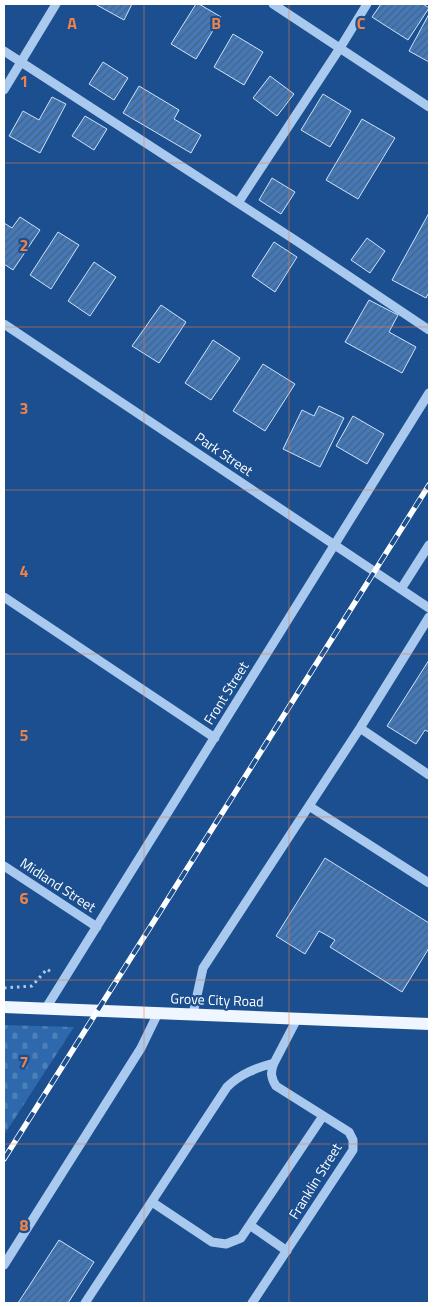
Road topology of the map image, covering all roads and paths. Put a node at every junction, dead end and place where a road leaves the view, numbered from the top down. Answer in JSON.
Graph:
{"nodes":[{"id":1,"x":56,"y":4,"type":"edge"},
{"id":2,"x":274,"y":4,"type":"edge"},
{"id":3,"x":367,"y":4,"type":"edge"},
{"id":4,"x":340,"y":48,"type":"junction"},
{"id":5,"x":4,"y":51,"type":"edge"},
{"id":6,"x":22,"y":63,"type":"junction"},
{"id":7,"x":4,"y":90,"type":"edge"},
{"id":8,"x":429,"y":107,"type":"edge"},
{"id":9,"x":238,"y":203,"type":"junction"},
{"id":10,"x":4,"y":324,"type":"edge"},
{"id":11,"x":429,"y":330,"type":"edge"},
{"id":12,"x":429,"y":393,"type":"edge"},
{"id":13,"x":335,"y":545,"type":"junction"},
{"id":14,"x":429,"y":545,"type":"edge"},
{"id":15,"x":401,"y":589,"type":"junction"},
{"id":16,"x":4,"y":597,"type":"edge"},
{"id":17,"x":429,"y":608,"type":"edge"},
{"id":18,"x":429,"y":617,"type":"edge"},
{"id":19,"x":360,"y":728,"type":"junction"},
{"id":20,"x":214,"y":738,"type":"junction"},
{"id":21,"x":429,"y":775,"type":"edge"},
{"id":22,"x":309,"y":806,"type":"junction"},
{"id":23,"x":4,"y":866,"type":"edge"},
{"id":24,"x":429,"y":883,"type":"edge"},
{"id":25,"x":96,"y":927,"type":"junction"},
{"id":26,"x":63,"y":981,"type":"junction"},
{"id":27,"x":4,"y":988,"type":"edge"},
{"id":28,"x":4,"y":1007,"type":"edge"},
{"id":29,"x":46,"y":1008,"type":"junction"},
{"id":30,"x":158,"y":1013,"type":"junction"},
{"id":31,"x":193,"y":1014,"type":"junction"},
{"id":32,"x":297,"y":1019,"type":"junction"},
{"id":33,"x":429,"y":1024,"type":"edge"},
{"id":34,"x":274,"y":1063,"type":"junction"},
{"id":35,"x":323,"y":1116,"type":"junction"},
{"id":36,"x":152,"y":1202,"type":"junction"},
{"id":37,"x":251,"y":1226,"type":"junction"},
{"id":38,"x":287,"y":1250,"type":"junction"},
{"id":39,"x":4,"y":1265,"type":"edge"},
{"id":40,"x":85,"y":1303,"type":"edge"},
{"id":41,"x":252,"y":1303,"type":"edge"}],
"edges":[{"from":1,"to":6,"type":"street"},
{"from":2,"to":4,"type":"street"},
{"from":3,"to":4,"type":"street"},
{"from":4,"to":8,"type":"street"},
{"from":4,"to":9,"type":"street"},
{"from":5,"to":6,"type":"street"},
{"from":6,"to":7,"type":"street"},
{"from":6,"to":9,"type":"street"},
{"from":9,"to":11,"type":"street"},
{"from":10,"to":13,"type":"street","name":"Park Street"},
{"from":12,"to":13,"type":"street","name":"Front Street"},
{"from":13,"to":15,"type":"street","name":"Park Street"},
{"from":13,"to":20,"type":"street","name":"Front Street"},
{"from":14,"to":15,"type":"street"},
{"from":15,"to":17,"type":"street","name":"Park Street"},
{"from":16,"to":20,"type":"street"},
{"from":18,"to":19,"type":"street"},
{"from":19,"to":21,"type":"street"},
{"from":19,"to":22,"type":"street"},
{"from":20,"to":25,"type":"street","name":"Front Street"},
{"from":22,"to":24,"type":"street"},
{"from":22,"to":31,"type":"street"},
{"from":23,"to":25,"type":"street","name":"Midland Street"},
{"from":25,"to":26,"type":"street","name":"Front Street"},
{"from":26,"to":27,"type":"path"},
{"from":26,"to":29,"type":"street","name":"Front Street"},
{"from":28,"to":29,"type":"main road","name":"Grove City Road"},
{"from":29,"to":30,"type":"main road","name":"Grove City Road"},
{"from":30,"to":31,"type":"main road","name":"Grove City Road"},
{"from":30,"to":39,"type":"street"},
{"from":31,"to":32,"type":"main road","name":"Grove City Road"},
{"from":32,"to":33,"type":"main road","name":"Grove City Road"},
{"from":32,"to":34,"type":"street"},
{"from":34,"to":35,"type":"street","name":"Franklin Street"},
{"from":34,"to":36,"type":"street"},
{"from":35,"to":37,"type":"street"},
{"from":35,"to":38,"type":"street","name":"Franklin Street"},
{"from":36,"to":37,"type":"street"},
{"from":36,"to":40,"type":"street"},
{"from":37,"to":38,"type":"street"},
{"from":38,"to":41,"type":"street","name":"Franklin Street"}]}
